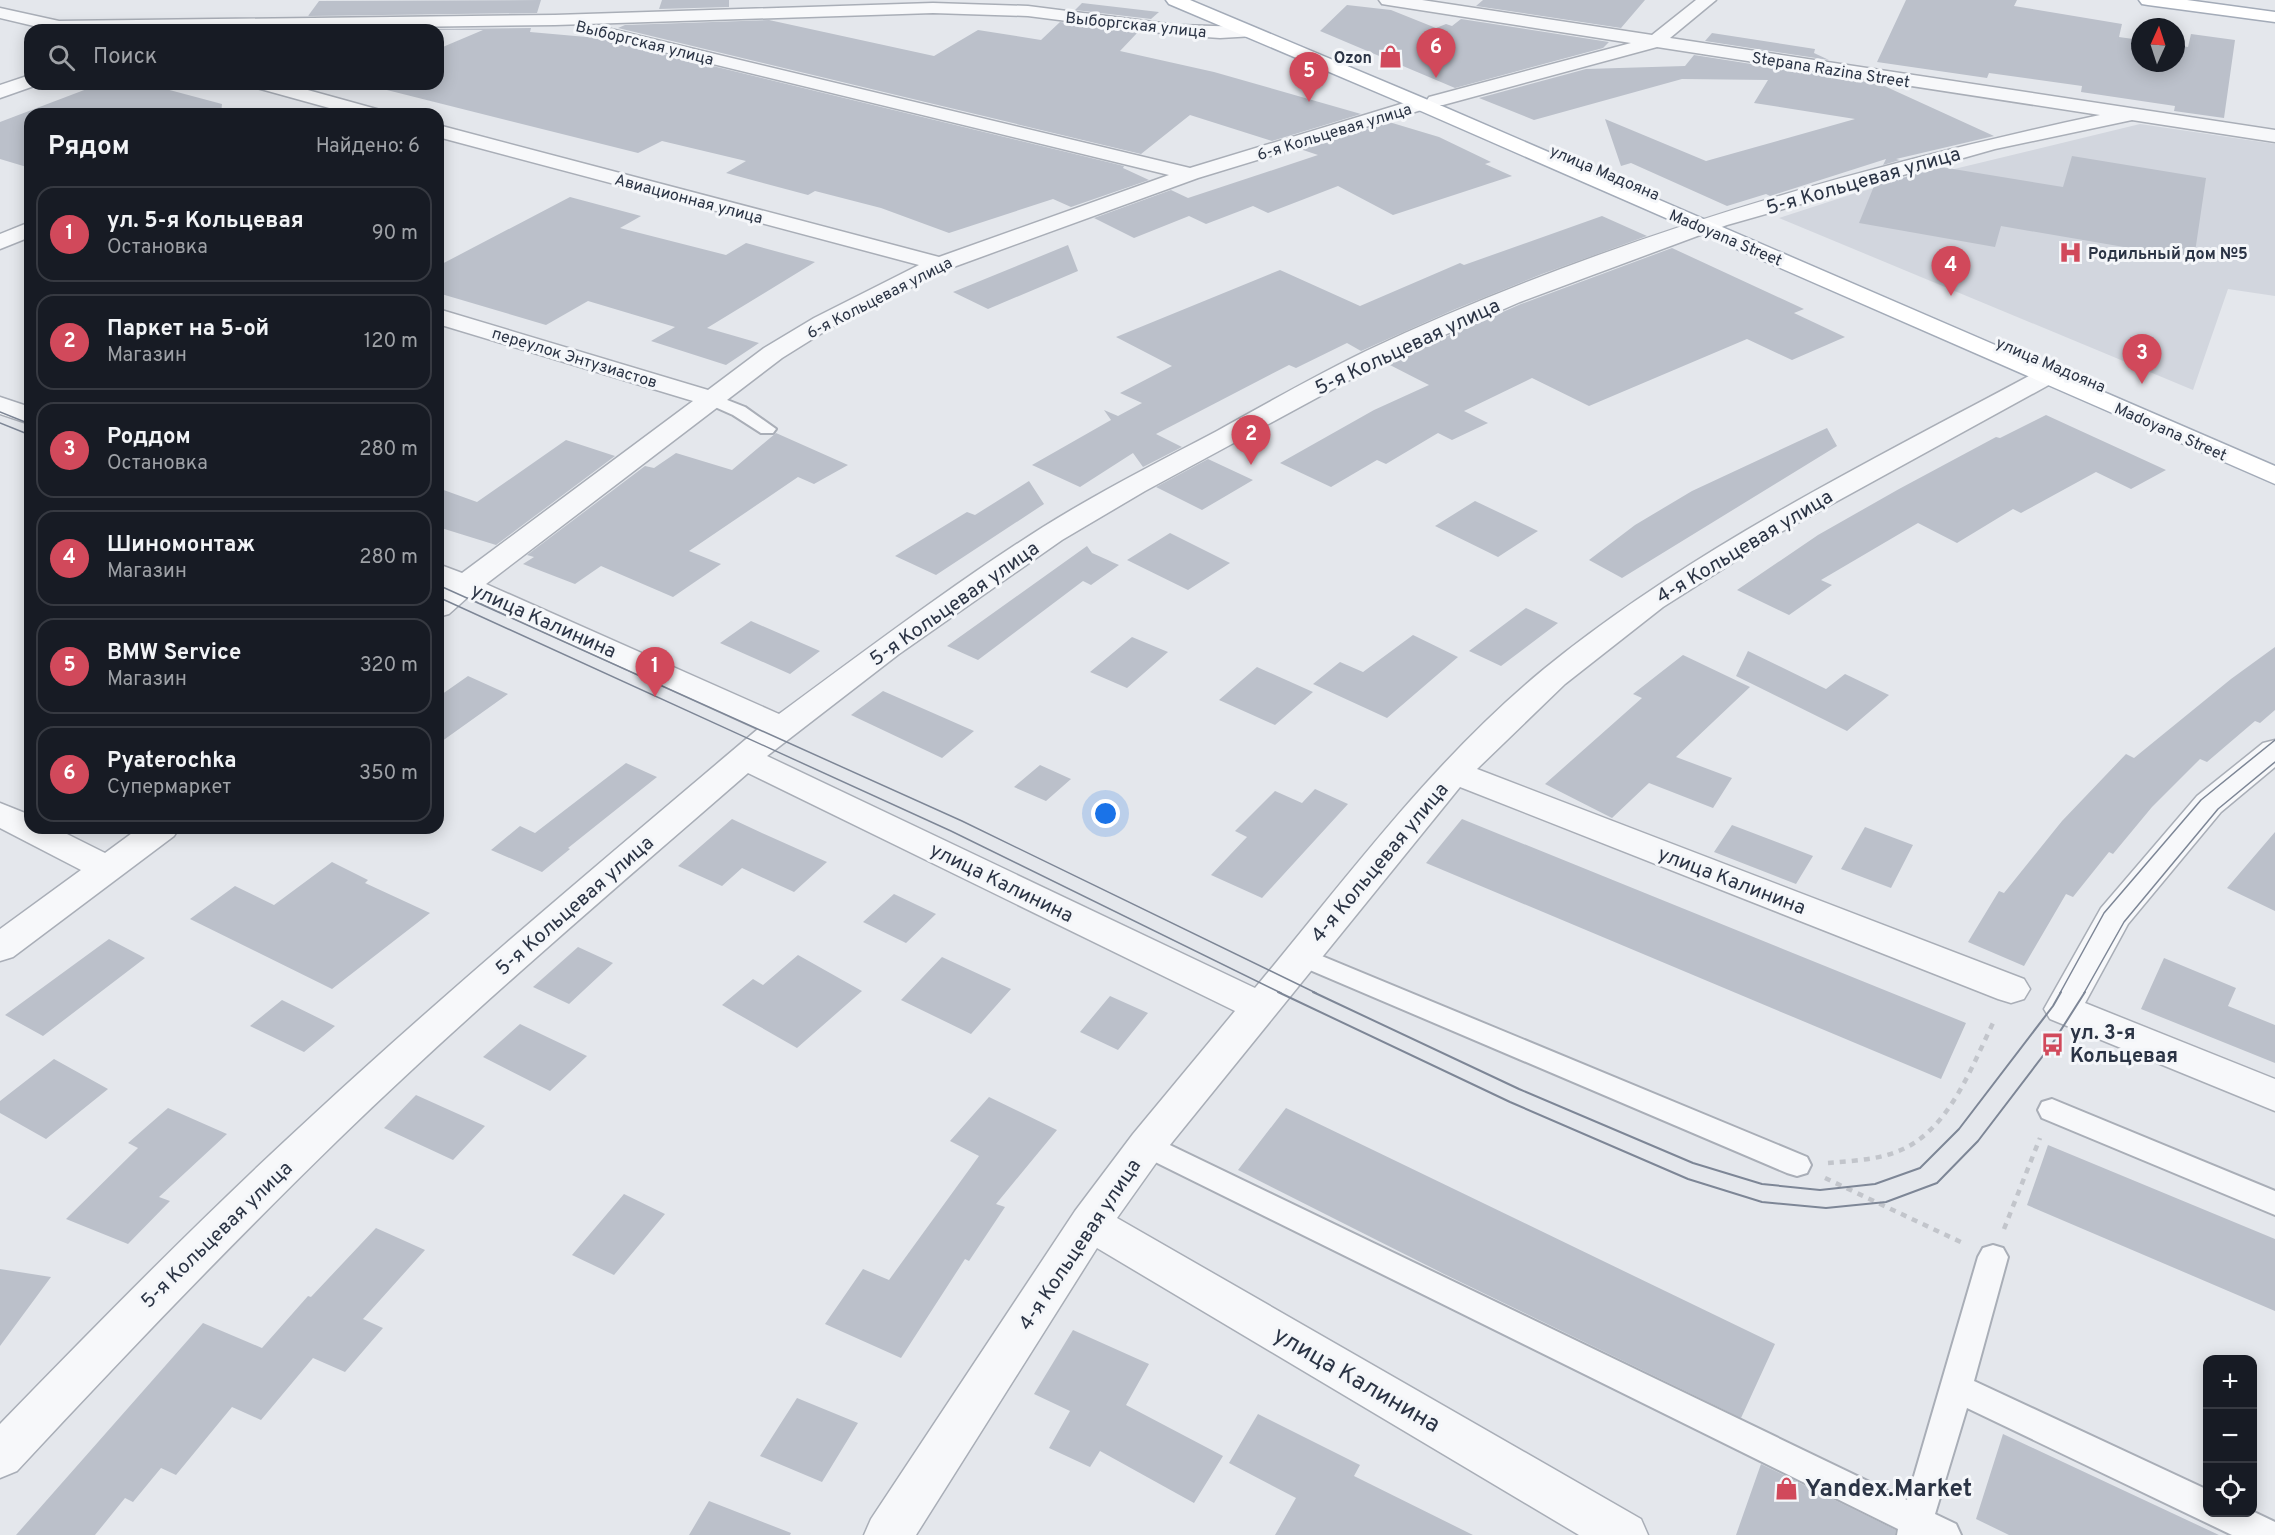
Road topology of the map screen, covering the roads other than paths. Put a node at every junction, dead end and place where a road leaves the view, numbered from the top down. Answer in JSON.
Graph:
{"nodes":[{"id":1,"x":1175,"y":0,"type":"edge"},
{"id":2,"x":1198,"y":0,"type":"edge"},
{"id":3,"x":1388,"y":0,"type":"edge"},
{"id":4,"x":1707,"y":0,"type":"edge"},
{"id":5,"x":2148,"y":0,"type":"edge"},
{"id":6,"x":229,"y":8,"type":"dead end"},
{"id":7,"x":0,"y":13,"type":"edge"},
{"id":8,"x":2275,"y":17,"type":"edge"},
{"id":9,"x":555,"y":20,"type":"junction"},
{"id":10,"x":188,"y":23,"type":"junction"},
{"id":11,"x":49,"y":24,"type":"edge"},
{"id":12,"x":164,"y":24,"type":"edge"},
{"id":13,"x":185,"y":24,"type":"edge"},
{"id":14,"x":1249,"y":32,"type":"junction"},
{"id":15,"x":1654,"y":42,"type":"junction"},
{"id":16,"x":24,"y":83,"type":"edge"},
{"id":17,"x":285,"y":90,"type":"edge"},
{"id":18,"x":0,"y":92,"type":"edge"},
{"id":19,"x":326,"y":102,"type":"junction"},
{"id":20,"x":1429,"y":103,"type":"junction"},
{"id":21,"x":312,"y":108,"type":"edge"},
{"id":22,"x":350,"y":108,"type":"edge"},
{"id":23,"x":2128,"y":115,"type":"junction"},
{"id":24,"x":444,"y":133,"type":"edge"},
{"id":25,"x":2275,"y":136,"type":"edge"},
{"id":26,"x":1191,"y":174,"type":"junction"},
{"id":27,"x":1709,"y":223,"type":"junction"},
{"id":28,"x":24,"y":232,"type":"edge"},
{"id":29,"x":0,"y":242,"type":"edge"},
{"id":30,"x":940,"y":264,"type":"junction"},
{"id":31,"x":444,"y":318,"type":"edge"},
{"id":32,"x":2047,"y":376,"type":"junction"},
{"id":33,"x":712,"y":399,"type":"junction"},
{"id":34,"x":0,"y":405,"type":"edge"},
{"id":35,"x":24,"y":414,"type":"edge"},
{"id":36,"x":768,"y":429,"type":"dead end"},
{"id":37,"x":2275,"y":461,"type":"edge"},
{"id":38,"x":2275,"y":476,"type":"edge"},
{"id":39,"x":444,"y":575,"type":"edge"},
{"id":40,"x":466,"y":584,"type":"junction"},
{"id":41,"x":444,"y":603,"type":"edge"},
{"id":42,"x":781,"y":727,"type":"junction"},
{"id":43,"x":2275,"y":750,"type":"edge"},
{"id":44,"x":744,"y":758,"type":"junction"},
{"id":45,"x":1454,"y":772,"type":"junction"},
{"id":46,"x":0,"y":814,"type":"edge"},
{"id":47,"x":24,"y":826,"type":"edge"},
{"id":48,"x":39,"y":834,"type":"edge"},
{"id":49,"x":153,"y":834,"type":"edge"},
{"id":50,"x":105,"y":868,"type":"junction"},
{"id":51,"x":0,"y":948,"type":"edge"},
{"id":52,"x":1300,"y":956,"type":"junction"},
{"id":53,"x":2011,"y":989,"type":"road end"},
{"id":54,"x":1260,"y":1006,"type":"junction"},
{"id":55,"x":2275,"y":1096,"type":"edge"},
{"id":56,"x":2052,"y":1110,"type":"road end"},
{"id":57,"x":1147,"y":1145,"type":"junction"},
{"id":58,"x":1797,"y":1165,"type":"road end"},
{"id":59,"x":2275,"y":1203,"type":"edge"},
{"id":60,"x":1090,"y":1222,"type":"junction"},
{"id":61,"x":1993,"y":1257,"type":"road end"},
{"id":62,"x":1957,"y":1388,"type":"junction"},
{"id":63,"x":0,"y":1455,"type":"edge"},
{"id":64,"x":2203,"y":1505,"type":"edge"},
{"id":65,"x":2229,"y":1517,"type":"edge"},
{"id":66,"x":1924,"y":1530,"type":"edge"},
{"id":67,"x":888,"y":1535,"type":"edge"},
{"id":68,"x":1624,"y":1535,"type":"edge"},
{"id":69,"x":2267,"y":1535,"type":"edge"}],
"edges":[{"from":1,"to":14,"type":"main road","name":"Madoyana Street"},
{"from":2,"to":20,"type":"main road"},
{"from":3,"to":15,"type":"street","name":"Stepana Razina Street"},
{"from":4,"to":15,"type":"street","name":"6-я Кольцевая улица"},
{"from":5,"to":8,"type":"main road"},
{"from":6,"to":10,"type":"street"},
{"from":7,"to":11,"type":"street"},
{"from":9,"to":10,"type":"street","name":"Выборгская улица"},
{"from":9,"to":14,"type":"street","name":"Выборгская улица"},
{"from":9,"to":26,"type":"street","name":"Выборгская улица"},
{"from":10,"to":12,"type":"street","name":"Выборгская улица"},
{"from":10,"to":13,"type":"street"},
{"from":14,"to":20,"type":"main road","name":"Madoyana Street"},
{"from":15,"to":20,"type":"street","name":"6-я Кольцевая улица"},
{"from":15,"to":23,"type":"street","name":"Stepana Razina Street"},
{"from":16,"to":18,"type":"street"},
{"from":17,"to":19,"type":"street"},
{"from":19,"to":21,"type":"street"},
{"from":19,"to":22,"type":"street"},
{"from":20,"to":26,"type":"street","name":"6-я Кольцевая улица"},
{"from":20,"to":27,"type":"main road","name":"Madoyana Street"},
{"from":23,"to":25,"type":"street","name":"Stepana Razina Street"},
{"from":23,"to":27,"type":"street","name":"5-я Кольцевая улица"},
{"from":24,"to":30,"type":"street","name":"Авиационная улица"},
{"from":26,"to":30,"type":"street","name":"6-я Кольцевая улица"},
{"from":27,"to":32,"type":"main road","name":"Madoyana Street"},
{"from":27,"to":37,"type":"main road","name":"улица Мадояна"},
{"from":27,"to":42,"type":"street","name":"5-я Кольцевая улица"},
{"from":28,"to":29,"type":"street"},
{"from":30,"to":33,"type":"street","name":"6-я Кольцевая улица"},
{"from":31,"to":33,"type":"street","name":"переулок Энтузиастов"},
{"from":32,"to":38,"type":"main road","name":"Madoyana Street"},
{"from":32,"to":45,"type":"street","name":"4-я Кольцевая улица"},
{"from":33,"to":36,"type":"lane"},
{"from":33,"to":40,"type":"street","name":"6-я Кольцевая улица"},
{"from":34,"to":35,"type":"street"},
{"from":39,"to":40,"type":"street","name":"улица Калинина"},
{"from":40,"to":41,"type":"street","name":"6-я Кольцевая улица"},
{"from":40,"to":42,"type":"street","name":"улица Калинина"},
{"from":42,"to":44,"type":"street","name":"5-я Кольцевая улица"},
{"from":43,"to":55,"type":"street"},
{"from":44,"to":54,"type":"street","name":"улица Калинина"},
{"from":44,"to":63,"type":"street","name":"5-я Кольцевая улица"},
{"from":45,"to":52,"type":"street","name":"4-я Кольцевая улица"},
{"from":45,"to":53,"type":"street","name":"улица Калинина"},
{"from":46,"to":47,"type":"street"},
{"from":48,"to":50,"type":"street"},
{"from":49,"to":50,"type":"street"},
{"from":50,"to":51,"type":"street"},
{"from":52,"to":54,"type":"street","name":"4-я Кольцевая улица"},
{"from":52,"to":58,"type":"lane"},
{"from":54,"to":57,"type":"street","name":"4-я Кольцевая улица"},
{"from":56,"to":59,"type":"lane"},
{"from":57,"to":60,"type":"street","name":"4-я Кольцевая улица"},
{"from":57,"to":66,"type":"lane"},
{"from":60,"to":67,"type":"street","name":"4-я Кольцевая улица"},
{"from":60,"to":68,"type":"street","name":"улица Калинина"},
{"from":61,"to":62,"type":"lane"},
{"from":62,"to":64,"type":"lane"},
{"from":62,"to":66,"type":"lane"},
{"from":65,"to":69,"type":"lane"}]}
